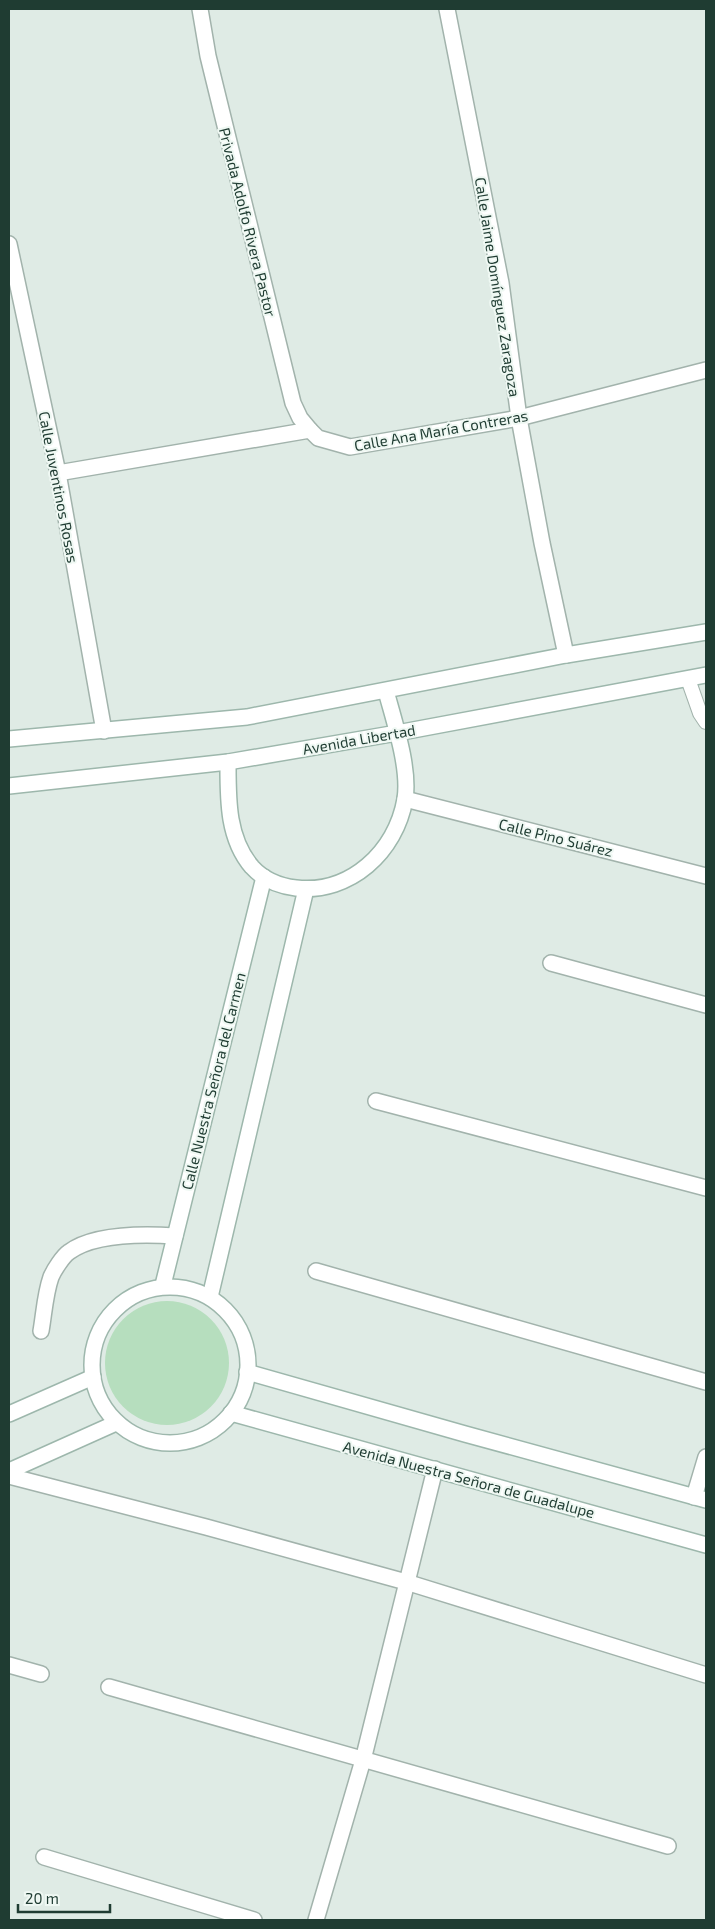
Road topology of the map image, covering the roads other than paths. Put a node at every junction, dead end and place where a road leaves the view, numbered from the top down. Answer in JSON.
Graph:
{"nodes":[{"id":1,"x":200,"y":9,"type":"edge"},
{"id":2,"x":447,"y":9,"type":"edge"},
{"id":3,"x":9,"y":244,"type":"edge"},
{"id":4,"x":706,"y":370,"type":"edge"},
{"id":5,"x":519,"y":418,"type":"junction"},
{"id":6,"x":310,"y":430,"type":"junction"},
{"id":7,"x":58,"y":473,"type":"junction"},
{"id":8,"x":706,"y":632,"type":"edge"},
{"id":9,"x":566,"y":654,"type":"junction"},
{"id":10,"x":706,"y":675,"type":"edge"},
{"id":11,"x":688,"y":679,"type":"junction"},
{"id":12,"x":386,"y":691,"type":"junction"},
{"id":13,"x":706,"y":722,"type":"edge"},
{"id":14,"x":104,"y":731,"type":"junction"},
{"id":15,"x":397,"y":733,"type":"junction"},
{"id":16,"x":9,"y":739,"type":"edge"},
{"id":17,"x":228,"y":762,"type":"junction"},
{"id":18,"x":9,"y":786,"type":"edge"},
{"id":19,"x":405,"y":799,"type":"junction"},
{"id":20,"x":706,"y":876,"type":"edge"},
{"id":21,"x":264,"y":877,"type":"junction"},
{"id":22,"x":306,"y":889,"type":"junction"},
{"id":23,"x":551,"y":963,"type":"dead end"},
{"id":24,"x":706,"y":1005,"type":"edge"},
{"id":25,"x":376,"y":1101,"type":"dead end"},
{"id":26,"x":706,"y":1188,"type":"edge"},
{"id":27,"x":175,"y":1236,"type":"junction"},
{"id":28,"x":316,"y":1272,"type":"dead end"},
{"id":29,"x":163,"y":1285,"type":"junction"},
{"id":30,"x":210,"y":1297,"type":"junction"},
{"id":31,"x":40,"y":1331,"type":"dead end"},
{"id":32,"x":247,"y":1372,"type":"junction"},
{"id":33,"x":93,"y":1377,"type":"junction"},
{"id":34,"x":706,"y":1382,"type":"edge"},
{"id":35,"x":231,"y":1413,"type":"junction"},
{"id":36,"x":9,"y":1414,"type":"edge"},
{"id":37,"x":116,"y":1423,"type":"junction"},
{"id":38,"x":706,"y":1457,"type":"edge"},
{"id":39,"x":435,"y":1469,"type":"junction"},
{"id":40,"x":9,"y":1471,"type":"edge"},
{"id":41,"x":9,"y":1476,"type":"edge"},
{"id":42,"x":700,"y":1499,"type":"edge"},
{"id":43,"x":706,"y":1544,"type":"edge"},
{"id":44,"x":406,"y":1582,"type":"junction"},
{"id":45,"x":9,"y":1665,"type":"edge"},
{"id":46,"x":41,"y":1674,"type":"dead end"},
{"id":47,"x":706,"y":1675,"type":"edge"},
{"id":48,"x":110,"y":1688,"type":"dead end"},
{"id":49,"x":364,"y":1760,"type":"junction"},
{"id":50,"x":668,"y":1846,"type":"dead end"},
{"id":51,"x":44,"y":1857,"type":"dead end"},
{"id":52,"x":254,"y":1920,"type":"edge"},
{"id":53,"x":316,"y":1920,"type":"edge"}],
"edges":[{"from":1,"to":6,"type":"street","name":"Privada Adolfo Rivera Pastor"},
{"from":2,"to":5,"type":"street","name":"Calle Jaime Domínguez Zaragoza"},
{"from":3,"to":7,"type":"street","name":"Calle Juventinos Rosas"},
{"from":4,"to":5,"type":"street","name":"Calle Ana María Contreras"},
{"from":5,"to":6,"type":"street","name":"Calle Ana María Contreras"},
{"from":5,"to":9,"type":"street","name":"Calle Jaime Domínguez Zaragoza"},
{"from":6,"to":7,"type":"street"},
{"from":7,"to":14,"type":"street","name":"Calle Juventinos Rosas"},
{"from":8,"to":9,"type":"street"},
{"from":9,"to":12,"type":"street"},
{"from":10,"to":11,"type":"street","name":"Avenida Libertad"},
{"from":11,"to":13,"type":"lane"},
{"from":11,"to":15,"type":"street","name":"Avenida Libertad"},
{"from":12,"to":14,"type":"street"},
{"from":12,"to":15,"type":"street"},
{"from":14,"to":16,"type":"street"},
{"from":15,"to":17,"type":"street","name":"Avenida Libertad"},
{"from":15,"to":19,"type":"street"},
{"from":17,"to":18,"type":"street","name":"Avenida Libertad"},
{"from":17,"to":21,"type":"street"},
{"from":19,"to":20,"type":"street","name":"Calle Pino Suárez"},
{"from":19,"to":22,"type":"street"},
{"from":21,"to":22,"type":"street"},
{"from":21,"to":27,"type":"street","name":"Calle Nuestra Señora del Carmen"},
{"from":22,"to":30,"type":"street"},
{"from":23,"to":24,"type":"street"},
{"from":25,"to":26,"type":"street"},
{"from":27,"to":29,"type":"street","name":"Calle Nuestra Señora del Carmen"},
{"from":27,"to":31,"type":"street"},
{"from":28,"to":34,"type":"street"},
{"from":29,"to":30,"type":"street"},
{"from":29,"to":33,"type":"street"},
{"from":30,"to":32,"type":"street"},
{"from":32,"to":35,"type":"street"},
{"from":32,"to":42,"type":"street"},
{"from":33,"to":36,"type":"street"},
{"from":33,"to":37,"type":"street"},
{"from":35,"to":37,"type":"street"},
{"from":35,"to":39,"type":"street","name":"Avenida Nuestra Señora de Guadalupe"},
{"from":37,"to":40,"type":"street"},
{"from":38,"to":42,"type":"street"},
{"from":39,"to":43,"type":"street","name":"Avenida Nuestra Señora de Guadalupe"},
{"from":39,"to":44,"type":"street"},
{"from":41,"to":44,"type":"street"},
{"from":44,"to":47,"type":"street"},
{"from":44,"to":49,"type":"street"},
{"from":45,"to":46,"type":"street"},
{"from":48,"to":49,"type":"street"},
{"from":49,"to":50,"type":"street"},
{"from":49,"to":53,"type":"street"},
{"from":51,"to":52,"type":"street"}]}
